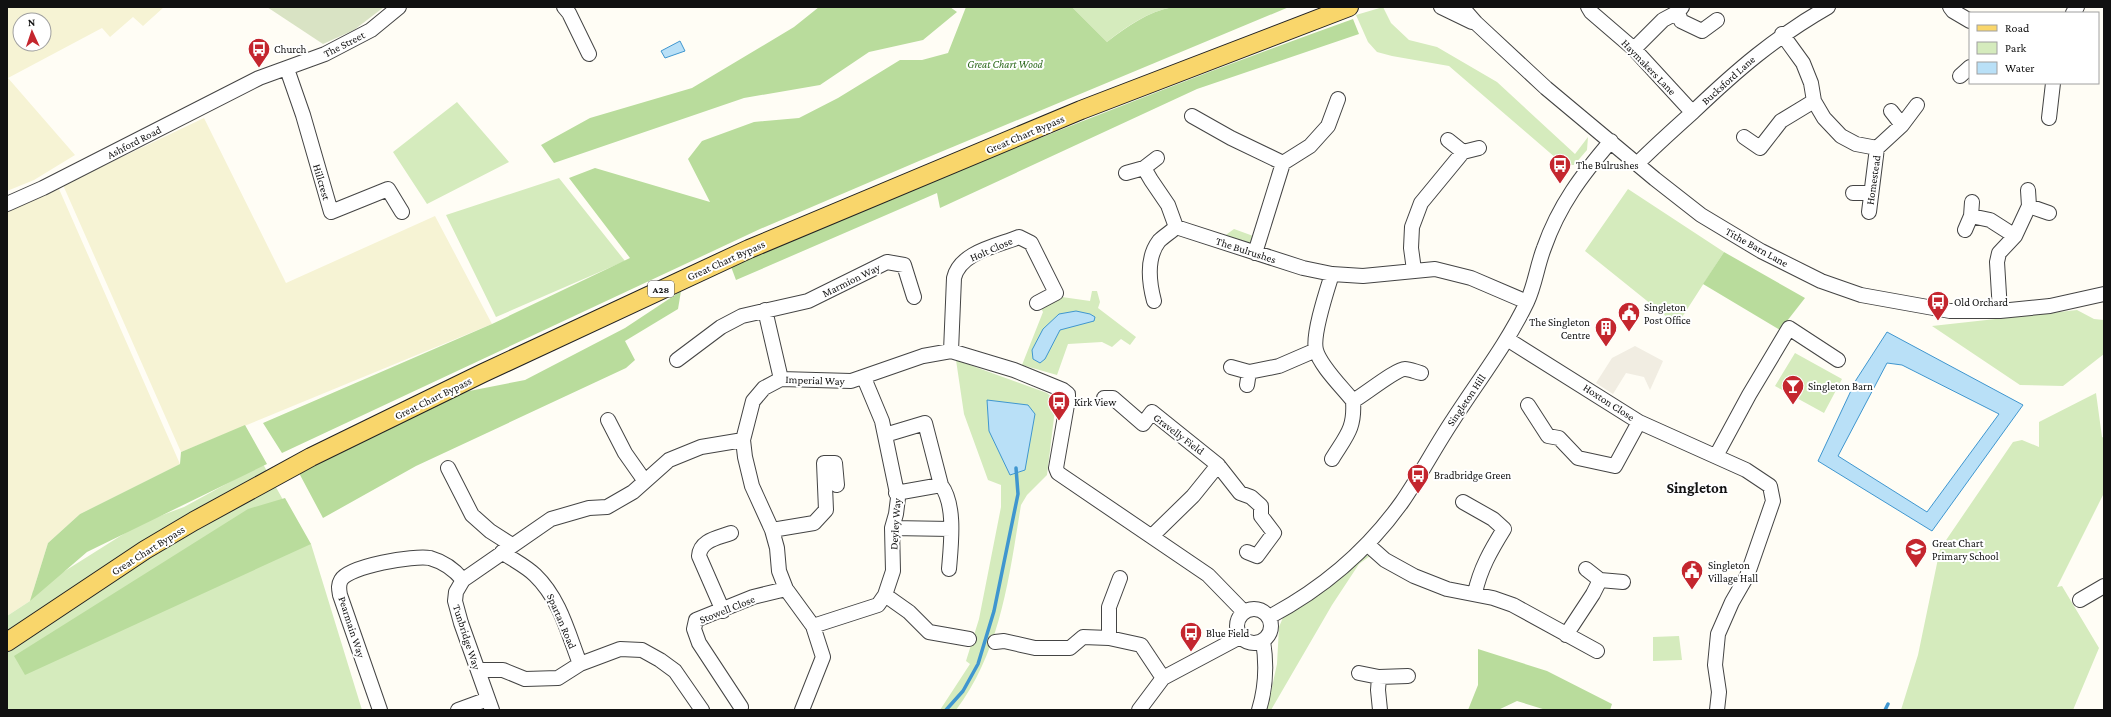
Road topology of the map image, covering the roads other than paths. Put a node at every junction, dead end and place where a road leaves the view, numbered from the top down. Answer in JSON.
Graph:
{"nodes":[{"id":1,"x":399,"y":7,"type":"edge"},
{"id":2,"x":564,"y":7,"type":"edge"},
{"id":3,"x":1349,"y":7,"type":"edge"},
{"id":4,"x":1441,"y":7,"type":"edge"},
{"id":5,"x":1462,"y":7,"type":"edge"},
{"id":6,"x":1588,"y":7,"type":"edge"},
{"id":7,"x":1828,"y":7,"type":"edge"},
{"id":8,"x":1950,"y":7,"type":"edge"},
{"id":9,"x":1680,"y":9,"type":"edge"},
{"id":10,"x":1717,"y":20,"type":"dead end"},
{"id":11,"x":1969,"y":20,"type":"edge"},
{"id":12,"x":1476,"y":23,"type":"junction"},
{"id":13,"x":1782,"y":34,"type":"junction"},
{"id":14,"x":1634,"y":49,"type":"junction"},
{"id":15,"x":589,"y":54,"type":"dead end"},
{"id":16,"x":287,"y":69,"type":"junction"},
{"id":17,"x":259,"y":78,"type":"joint"},
{"id":18,"x":2053,"y":84,"type":"edge"},
{"id":19,"x":1338,"y":99,"type":"dead end"},
{"id":20,"x":1814,"y":101,"type":"junction"},
{"id":21,"x":1917,"y":105,"type":"dead end"},
{"id":22,"x":1891,"y":111,"type":"dead end"},
{"id":23,"x":1692,"y":112,"type":"junction"},
{"id":24,"x":1192,"y":116,"type":"dead end"},
{"id":25,"x":2049,"y":118,"type":"dead end"},
{"id":26,"x":1902,"y":125,"type":"junction"},
{"id":27,"x":1744,"y":138,"type":"dead end"},
{"id":28,"x":1448,"y":140,"type":"dead end"},
{"id":29,"x":1610,"y":141,"type":"junction"},
{"id":30,"x":1479,"y":148,"type":"dead end"},
{"id":31,"x":1877,"y":148,"type":"junction"},
{"id":32,"x":1463,"y":152,"type":"junction"},
{"id":33,"x":1157,"y":158,"type":"dead end"},
{"id":34,"x":1283,"y":163,"type":"junction"},
{"id":35,"x":1637,"y":164,"type":"junction"},
{"id":36,"x":1144,"y":168,"type":"junction"},
{"id":37,"x":1126,"y":174,"type":"dead end"},
{"id":38,"x":2028,"y":190,"type":"dead end"},
{"id":39,"x":1853,"y":192,"type":"dead end"},
{"id":40,"x":1871,"y":193,"type":"junction"},
{"id":41,"x":7,"y":204,"type":"edge"},
{"id":42,"x":2029,"y":206,"type":"junction"},
{"id":43,"x":402,"y":212,"type":"dead end"},
{"id":44,"x":1869,"y":212,"type":"dead end"},
{"id":45,"x":2050,"y":213,"type":"dead end"},
{"id":46,"x":1176,"y":227,"type":"junction"},
{"id":47,"x":1965,"y":230,"type":"dead end"},
{"id":48,"x":2015,"y":236,"type":"junction"},
{"id":49,"x":1255,"y":253,"type":"junction"},
{"id":50,"x":1414,"y":270,"type":"junction"},
{"id":51,"x":1332,"y":274,"type":"junction"},
{"id":52,"x":914,"y":297,"type":"dead end"},
{"id":53,"x":2103,"y":297,"type":"edge"},
{"id":54,"x":1154,"y":301,"type":"dead end"},
{"id":55,"x":1527,"y":302,"type":"junction"},
{"id":56,"x":1036,"y":303,"type":"dead end"},
{"id":57,"x":765,"y":310,"type":"junction"},
{"id":58,"x":2000,"y":311,"type":"junction"},
{"id":59,"x":1507,"y":339,"type":"junction"},
{"id":60,"x":1316,"y":350,"type":"junction"},
{"id":61,"x":951,"y":351,"type":"junction"},
{"id":62,"x":677,"y":360,"type":"dead end"},
{"id":63,"x":1838,"y":360,"type":"dead end"},
{"id":64,"x":1231,"y":366,"type":"dead end"},
{"id":65,"x":1421,"y":373,"type":"dead end"},
{"id":66,"x":864,"y":378,"type":"junction"},
{"id":67,"x":781,"y":379,"type":"junction"},
{"id":68,"x":1104,"y":398,"type":"dead end"},
{"id":69,"x":1353,"y":401,"type":"junction"},
{"id":70,"x":1528,"y":405,"type":"dead end"},
{"id":71,"x":608,"y":420,"type":"dead end"},
{"id":72,"x":1640,"y":422,"type":"junction"},
{"id":73,"x":885,"y":435,"type":"junction"},
{"id":74,"x":743,"y":440,"type":"junction"},
{"id":75,"x":1716,"y":456,"type":"junction"},
{"id":76,"x":1332,"y":459,"type":"dead end"},
{"id":77,"x":1218,"y":464,"type":"junction"},
{"id":78,"x":448,"y":468,"type":"dead end"},
{"id":79,"x":644,"y":480,"type":"junction"},
{"id":80,"x":837,"y":485,"type":"dead end"},
{"id":81,"x":941,"y":485,"type":"junction"},
{"id":82,"x":896,"y":493,"type":"junction"},
{"id":83,"x":1463,"y":502,"type":"dead end"},
{"id":84,"x":892,"y":528,"type":"junction"},
{"id":85,"x":951,"y":529,"type":"junction"},
{"id":86,"x":772,"y":530,"type":"junction"},
{"id":87,"x":731,"y":533,"type":"dead end"},
{"id":88,"x":1152,"y":536,"type":"junction"},
{"id":89,"x":1367,"y":544,"type":"junction"},
{"id":90,"x":507,"y":549,"type":"junction"},
{"id":91,"x":1247,"y":552,"type":"dead end"},
{"id":92,"x":949,"y":569,"type":"dead end"},
{"id":93,"x":1586,"y":569,"type":"dead end"},
{"id":94,"x":1120,"y":578,"type":"dead end"},
{"id":95,"x":463,"y":580,"type":"junction"},
{"id":96,"x":1600,"y":580,"type":"junction"},
{"id":97,"x":1623,"y":582,"type":"dead end"},
{"id":98,"x":2104,"y":586,"type":"edge"},
{"id":99,"x":786,"y":589,"type":"junction"},
{"id":100,"x":1474,"y":593,"type":"junction"},
{"id":101,"x":885,"y":595,"type":"junction"},
{"id":102,"x":2080,"y":600,"type":"dead end"},
{"id":103,"x":723,"y":611,"type":"junction"},
{"id":104,"x":1244,"y":612,"type":"junction"},
{"id":105,"x":1269,"y":617,"type":"junction"},
{"id":106,"x":813,"y":626,"type":"junction"},
{"id":107,"x":1566,"y":635,"type":"junction"},
{"id":108,"x":1240,"y":637,"type":"junction"},
{"id":109,"x":1108,"y":638,"type":"junction"},
{"id":110,"x":968,"y":639,"type":"dead end"},
{"id":111,"x":1263,"y":641,"type":"junction"},
{"id":112,"x":7,"y":642,"type":"edge"},
{"id":113,"x":995,"y":642,"type":"dead end"},
{"id":114,"x":1597,"y":651,"type":"dead end"},
{"id":115,"x":580,"y":664,"type":"junction"},
{"id":116,"x":478,"y":670,"type":"junction"},
{"id":117,"x":1360,"y":673,"type":"dead end"},
{"id":118,"x":1408,"y":676,"type":"dead end"},
{"id":119,"x":1379,"y":677,"type":"junction"},
{"id":120,"x":1163,"y":678,"type":"junction"},
{"id":121,"x":490,"y":705,"type":"edge"},
{"id":122,"x":742,"y":707,"type":"dead end"},
{"id":123,"x":380,"y":710,"type":"edge"},
{"id":124,"x":458,"y":710,"type":"edge"},
{"id":125,"x":702,"y":710,"type":"edge"},
{"id":126,"x":802,"y":710,"type":"edge"},
{"id":127,"x":1140,"y":710,"type":"edge"},
{"id":128,"x":1259,"y":710,"type":"edge"},
{"id":129,"x":1380,"y":710,"type":"edge"},
{"id":130,"x":1717,"y":710,"type":"edge"}],
"edges":[{"from":1,"to":16,"type":"street","name":"The Street"},
{"from":2,"to":15,"type":"street"},
{"from":3,"to":112,"type":"main road","name":"Great Chart Bypass","number":"A28"},
{"from":4,"to":12,"type":"street","name":"Tithe Barn Lane"},
{"from":5,"to":12,"type":"street","name":"Tithe Barn Lane"},
{"from":6,"to":14,"type":"street","name":"Haymakers Lane"},
{"from":7,"to":13,"type":"street","name":"Bucksford Lane"},
{"from":8,"to":11,"type":"street"},
{"from":9,"to":10,"type":"street"},
{"from":9,"to":14,"type":"street"},
{"from":12,"to":29,"type":"street","name":"Tithe Barn Lane"},
{"from":13,"to":20,"type":"street","name":"Homestead"},
{"from":13,"to":23,"type":"street","name":"Bucksford Lane"},
{"from":14,"to":23,"type":"street","name":"Haymakers Lane"},
{"from":16,"to":17,"type":"street","name":"The Street"},
{"from":16,"to":43,"type":"street","name":"Hillcrest"},
{"from":17,"to":41,"type":"street","name":"Ashford Road"},
{"from":18,"to":25,"type":"street"},
{"from":19,"to":34,"type":"street"},
{"from":20,"to":27,"type":"street"},
{"from":20,"to":31,"type":"street","name":"Homestead"},
{"from":21,"to":26,"type":"street","name":"Homestead"},
{"from":22,"to":26,"type":"street"},
{"from":23,"to":35,"type":"street","name":"Bucksford Lane"},
{"from":24,"to":34,"type":"street"},
{"from":26,"to":31,"type":"street","name":"Homestead"},
{"from":28,"to":32,"type":"street"},
{"from":29,"to":35,"type":"street","name":"Tithe Barn Lane"},
{"from":29,"to":55,"type":"street","name":"Singleton Hill"},
{"from":30,"to":32,"type":"street"},
{"from":31,"to":40,"type":"street","name":"Homestead"},
{"from":32,"to":50,"type":"street"},
{"from":33,"to":36,"type":"street"},
{"from":34,"to":49,"type":"street"},
{"from":35,"to":58,"type":"street","name":"Tithe Barn Lane"},
{"from":36,"to":37,"type":"street"},
{"from":36,"to":46,"type":"street"},
{"from":38,"to":42,"type":"street"},
{"from":39,"to":40,"type":"street"},
{"from":40,"to":44,"type":"street","name":"Homestead"},
{"from":42,"to":45,"type":"street"},
{"from":42,"to":48,"type":"street"},
{"from":46,"to":49,"type":"street","name":"The Bulrushes"},
{"from":46,"to":54,"type":"street"},
{"from":47,"to":48,"type":"street"},
{"from":48,"to":58,"type":"street"},
{"from":49,"to":51,"type":"street","name":"The Bulrushes"},
{"from":50,"to":51,"type":"street","name":"The Bulrushes"},
{"from":50,"to":55,"type":"street","name":"The Bulrushes"},
{"from":51,"to":60,"type":"street"},
{"from":52,"to":57,"type":"street","name":"Marmion Way"},
{"from":53,"to":58,"type":"street","name":"Tithe Barn Lane"},
{"from":55,"to":59,"type":"street","name":"Singleton Hill"},
{"from":56,"to":61,"type":"street","name":"Holt Close"},
{"from":57,"to":62,"type":"street","name":"Marmion Way"},
{"from":57,"to":67,"type":"street"},
{"from":59,"to":72,"type":"street","name":"Hoxton Close"},
{"from":59,"to":89,"type":"street","name":"Singleton Hill"},
{"from":60,"to":64,"type":"street"},
{"from":60,"to":69,"type":"street"},
{"from":61,"to":66,"type":"street","name":"Imperial Way"},
{"from":61,"to":88,"type":"street","name":"Imperial Way"},
{"from":63,"to":75,"type":"street"},
{"from":65,"to":69,"type":"street"},
{"from":66,"to":67,"type":"street","name":"Imperial Way"},
{"from":66,"to":73,"type":"street","name":"Deyley Way"},
{"from":67,"to":74,"type":"street","name":"Imperial Way"},
{"from":68,"to":77,"type":"street","name":"Gravelly Field"},
{"from":69,"to":76,"type":"street"},
{"from":70,"to":72,"type":"street"},
{"from":71,"to":79,"type":"street"},
{"from":72,"to":75,"type":"street","name":"Hoxton Close"},
{"from":73,"to":81,"type":"street"},
{"from":73,"to":82,"type":"street","name":"Deyley Way"},
{"from":74,"to":79,"type":"street"},
{"from":74,"to":86,"type":"street","name":"Imperial Way"},
{"from":75,"to":130,"type":"street","name":"Hoxton Close"},
{"from":77,"to":88,"type":"street"},
{"from":77,"to":91,"type":"street","name":"Gravelly Field"},
{"from":78,"to":90,"type":"street"},
{"from":79,"to":90,"type":"street"},
{"from":80,"to":86,"type":"street"},
{"from":81,"to":82,"type":"street"},
{"from":81,"to":85,"type":"street"},
{"from":82,"to":84,"type":"street","name":"Deyley Way"},
{"from":83,"to":100,"type":"street"},
{"from":84,"to":85,"type":"street"},
{"from":84,"to":101,"type":"street","name":"Deyley Way"},
{"from":85,"to":92,"type":"street"},
{"from":86,"to":99,"type":"street","name":"Imperial Way"},
{"from":87,"to":103,"type":"street"},
{"from":88,"to":104,"type":"street"},
{"from":89,"to":100,"type":"street"},
{"from":89,"to":105,"type":"street","name":"Singleton Hill"},
{"from":90,"to":95,"type":"street"},
{"from":90,"to":115,"type":"street","name":"Spartan Road"},
{"from":93,"to":96,"type":"street"},
{"from":94,"to":109,"type":"street"},
{"from":95,"to":116,"type":"street","name":"Tunbridge Way"},
{"from":95,"to":123,"type":"street","name":"Pearmain Way"},
{"from":96,"to":97,"type":"street"},
{"from":96,"to":107,"type":"street"},
{"from":98,"to":102,"type":"street"},
{"from":99,"to":103,"type":"street","name":"Stowell Close"},
{"from":99,"to":106,"type":"street","name":"Imperial Way"},
{"from":100,"to":107,"type":"street"},
{"from":101,"to":106,"type":"street"},
{"from":101,"to":110,"type":"street"},
{"from":103,"to":122,"type":"street","name":"Stowell Close"},
{"from":104,"to":105,"type":"street"},
{"from":104,"to":108,"type":"street"},
{"from":105,"to":111,"type":"street"},
{"from":106,"to":126,"type":"street","name":"Imperial Way"},
{"from":107,"to":114,"type":"street"},
{"from":108,"to":111,"type":"street"},
{"from":108,"to":120,"type":"street"},
{"from":109,"to":113,"type":"street"},
{"from":109,"to":120,"type":"street"},
{"from":111,"to":128,"type":"street"},
{"from":115,"to":116,"type":"street"},
{"from":115,"to":125,"type":"street"},
{"from":116,"to":121,"type":"street","name":"Tunbridge Way"},
{"from":117,"to":119,"type":"street"},
{"from":118,"to":119,"type":"street"},
{"from":119,"to":129,"type":"street"},
{"from":120,"to":127,"type":"street"},
{"from":121,"to":124,"type":"street"}]}
